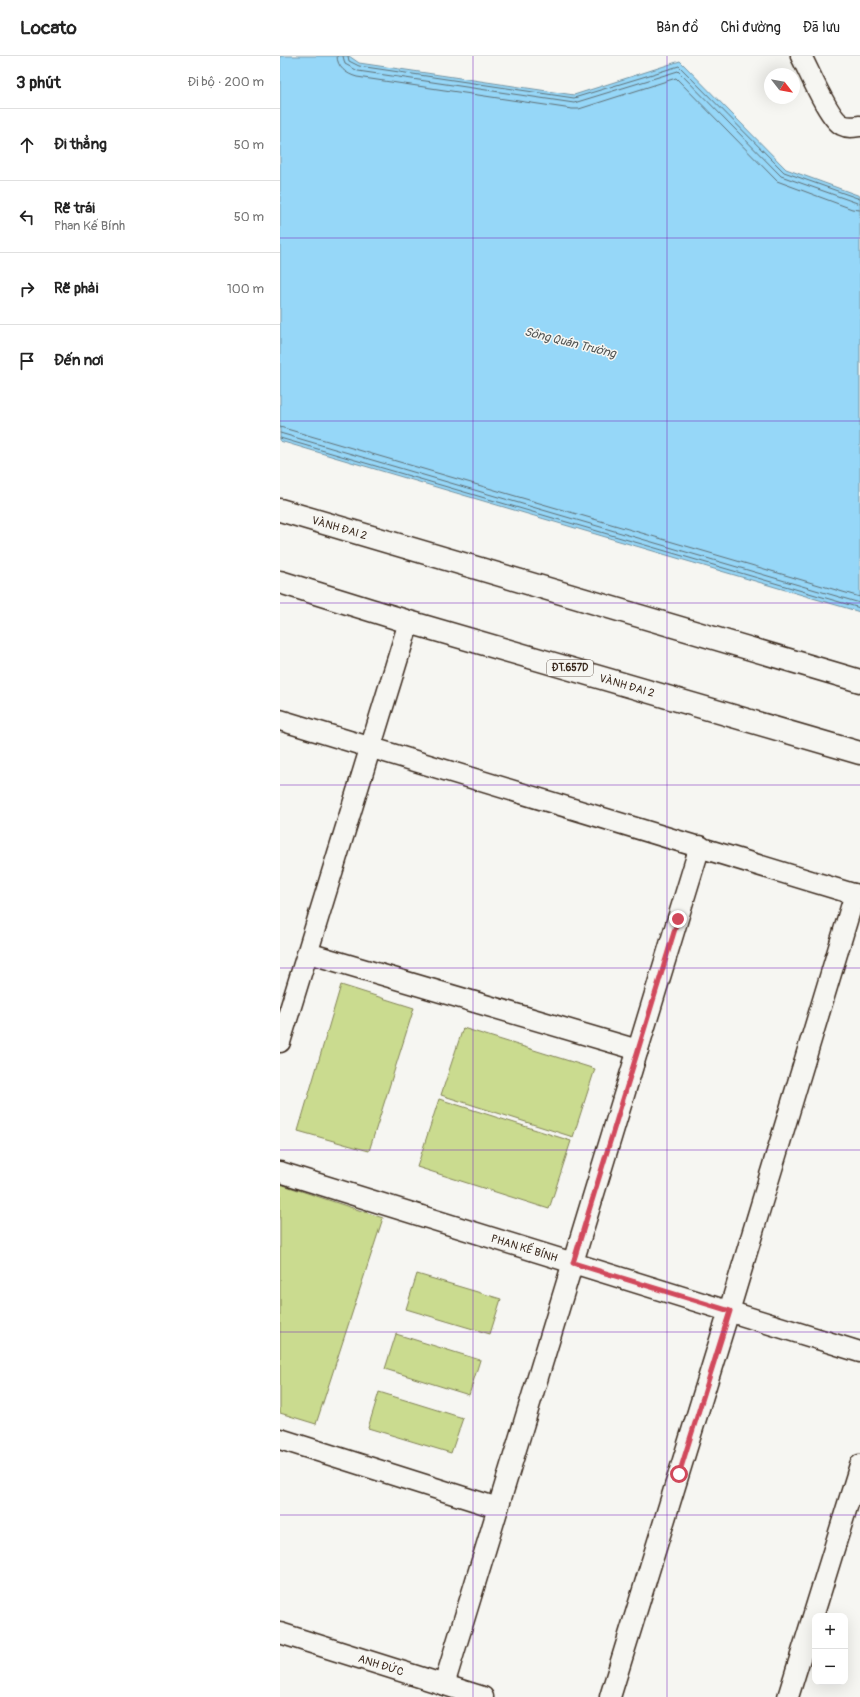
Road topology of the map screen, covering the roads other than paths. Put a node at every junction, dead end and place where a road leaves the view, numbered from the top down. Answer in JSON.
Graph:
{"nodes":[{"id":1,"x":801,"y":56,"type":"edge"},
{"id":2,"x":860,"y":126,"type":"edge"},
{"id":3,"x":280,"y":510,"type":"edge"},
{"id":4,"x":280,"y":582,"type":"edge"},
{"id":5,"x":410,"y":622,"type":"junction"},
{"id":6,"x":860,"y":681,"type":"edge"},
{"id":7,"x":280,"y":720,"type":"edge"},
{"id":8,"x":371,"y":746,"type":"junction"},
{"id":9,"x":860,"y":753,"type":"edge"},
{"id":10,"x":700,"y":846,"type":"junction"},
{"id":11,"x":857,"y":895,"type":"edge"},
{"id":12,"x":308,"y":953,"type":"junction"},
{"id":13,"x":280,"y":1042,"type":"edge"},
{"id":14,"x":638,"y":1050,"type":"junction"},
{"id":15,"x":280,"y":1172,"type":"edge"},
{"id":16,"x":573,"y":1263,"type":"junction"},
{"id":17,"x":730,"y":1311,"type":"junction"},
{"id":18,"x":860,"y":1352,"type":"edge"},
{"id":19,"x":280,"y":1439,"type":"edge"},
{"id":20,"x":860,"y":1465,"type":"edge"},
{"id":21,"x":498,"y":1508,"type":"junction"},
{"id":22,"x":280,"y":1634,"type":"edge"},
{"id":23,"x":444,"y":1685,"type":"junction"},
{"id":24,"x":483,"y":1697,"type":"edge"},
{"id":25,"x":610,"y":1697,"type":"edge"},
{"id":26,"x":788,"y":1697,"type":"edge"}],
"edges":[{"from":1,"to":2,"type":"street"},
{"from":3,"to":6,"type":"main road","name":"VÀNH ĐAI 2"},
{"from":4,"to":5,"type":"main road","name":"VÀNH ĐAI 2","number":"ĐT.657D"},
{"from":5,"to":8,"type":"street"},
{"from":5,"to":9,"type":"main road","name":"VÀNH ĐAI 2","number":"ĐT.657D"},
{"from":7,"to":8,"type":"street"},
{"from":8,"to":10,"type":"street"},
{"from":8,"to":12,"type":"street"},
{"from":10,"to":11,"type":"street"},
{"from":10,"to":14,"type":"street"},
{"from":11,"to":17,"type":"street"},
{"from":12,"to":13,"type":"street"},
{"from":12,"to":14,"type":"street"},
{"from":14,"to":16,"type":"street"},
{"from":15,"to":16,"type":"street","name":"PHAN KẾ BÍNH"},
{"from":16,"to":17,"type":"street","name":"PHAN KẾ BÍNH"},
{"from":16,"to":21,"type":"street"},
{"from":17,"to":18,"type":"street","name":"PHAN KẾ BÍNH"},
{"from":17,"to":25,"type":"street"},
{"from":19,"to":21,"type":"street"},
{"from":20,"to":26,"type":"street"},
{"from":21,"to":23,"type":"street"},
{"from":22,"to":23,"type":"street","name":"ANH ĐỨC"},
{"from":23,"to":24,"type":"street","name":"ANH ĐỨC"}]}
